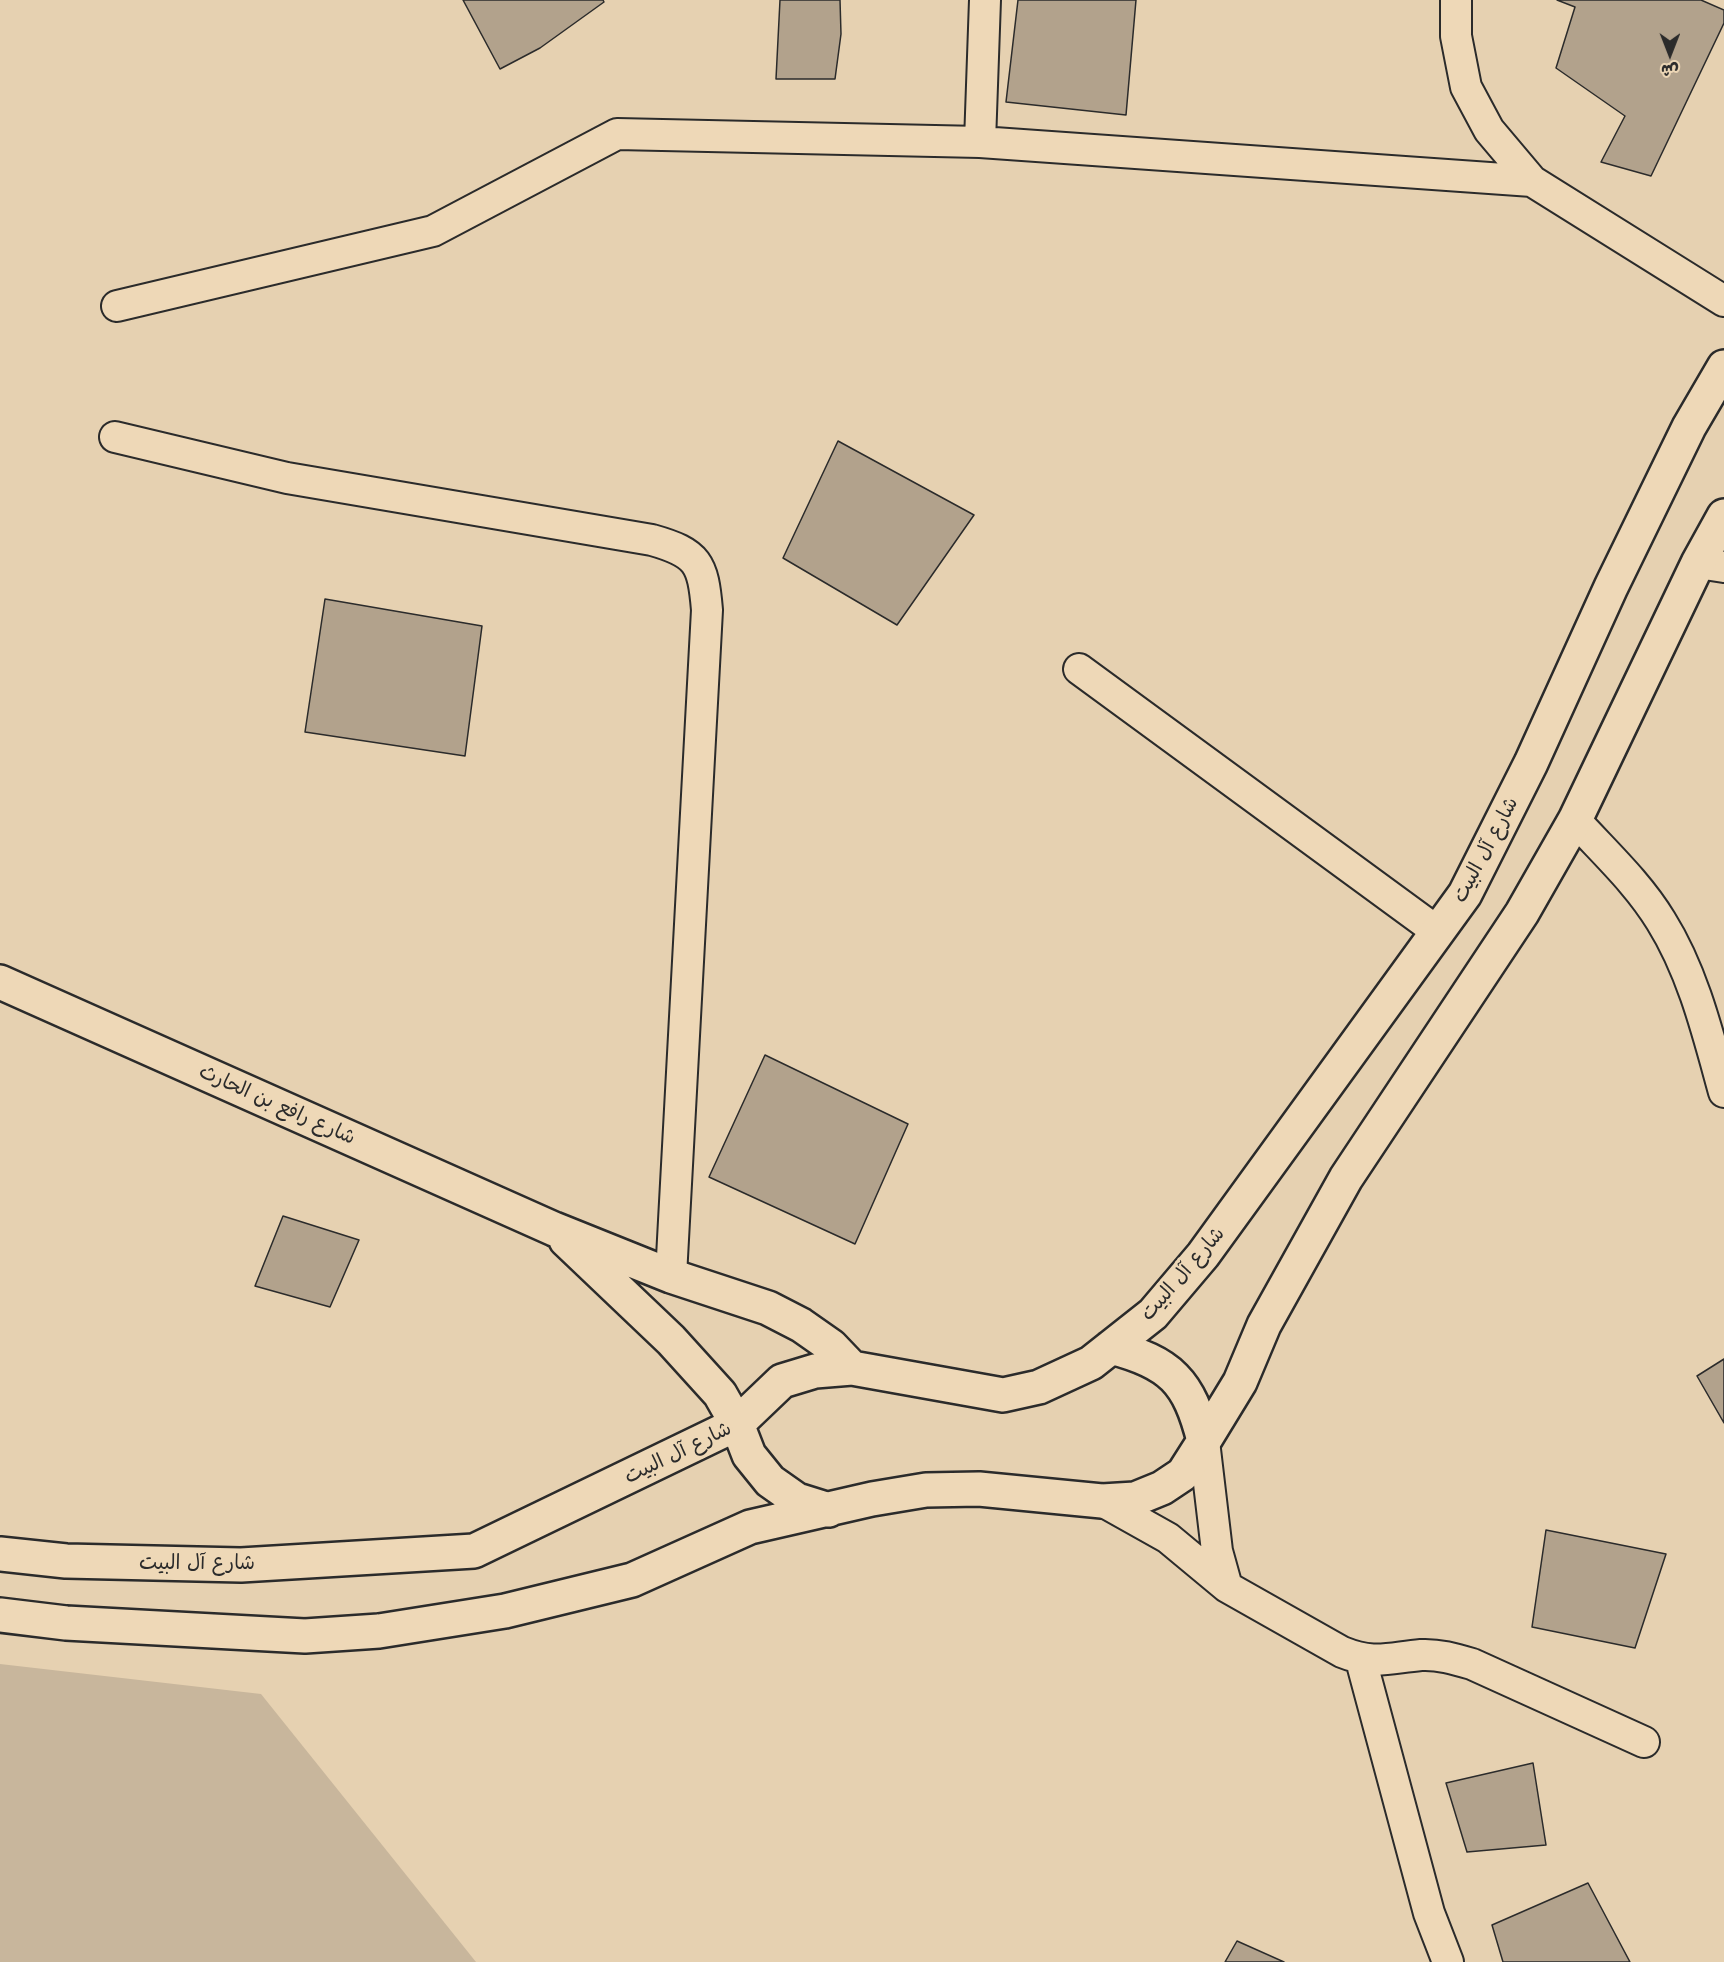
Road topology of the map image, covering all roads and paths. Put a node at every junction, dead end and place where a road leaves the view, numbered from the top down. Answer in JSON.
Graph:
{"nodes":[{"id":1,"x":985,"y":0,"type":"edge"},
{"id":2,"x":1456,"y":0,"type":"edge"},
{"id":3,"x":980,"y":142,"type":"junction"},
{"id":4,"x":1532,"y":181,"type":"junction"},
{"id":5,"x":1724,"y":301,"type":"edge"},
{"id":6,"x":117,"y":306,"type":"dead end"},
{"id":7,"x":1724,"y":367,"type":"edge"},
{"id":8,"x":115,"y":437,"type":"dead end"},
{"id":9,"x":1724,"y":516,"type":"edge"},
{"id":10,"x":1711,"y":565,"type":"edge"},
{"id":11,"x":1079,"y":669,"type":"dead end"},
{"id":12,"x":1575,"y":820,"type":"junction"},
{"id":13,"x":1438,"y":932,"type":"junction"},
{"id":14,"x":0,"y":982,"type":"edge"},
{"id":15,"x":1724,"y":1092,"type":"edge"},
{"id":16,"x":554,"y":1229,"type":"junction"},
{"id":17,"x":671,"y":1276,"type":"junction"},
{"id":18,"x":1111,"y":1347,"type":"junction"},
{"id":19,"x":852,"y":1368,"type":"junction"},
{"id":20,"x":737,"y":1424,"type":"junction"},
{"id":21,"x":1204,"y":1441,"type":"junction"},
{"id":22,"x":1102,"y":1501,"type":"junction"},
{"id":23,"x":829,"y":1510,"type":"junction"},
{"id":24,"x":0,"y":1554,"type":"edge"},
{"id":25,"x":1227,"y":1587,"type":"junction"},
{"id":26,"x":0,"y":1615,"type":"edge"},
{"id":27,"x":1361,"y":1660,"type":"junction"},
{"id":28,"x":1644,"y":1742,"type":"dead end"},
{"id":29,"x":1448,"y":1962,"type":"edge"}],
"edges":[{"from":1,"to":3,"type":"street"},
{"from":2,"to":4,"type":"street"},
{"from":3,"to":4,"type":"street"},
{"from":3,"to":6,"type":"street"},
{"from":4,"to":5,"type":"street"},
{"from":7,"to":13,"type":"street","name":"شارع آل البيت"},
{"from":8,"to":17,"type":"street"},
{"from":9,"to":10,"type":"street"},
{"from":10,"to":12,"type":"street"},
{"from":11,"to":13,"type":"street"},
{"from":12,"to":15,"type":"street"},
{"from":12,"to":21,"type":"street"},
{"from":13,"to":18,"type":"street","name":"شارع آل البيت"},
{"from":14,"to":16,"type":"street","name":"شارع رافع بن الحارث"},
{"from":16,"to":17,"type":"street","name":"شارع رافع بن الحارث"},
{"from":16,"to":20,"type":"street","name":"شارع رافع بن الحارث"},
{"from":17,"to":19,"type":"street","name":"شارع رافع بن الحارث"},
{"from":18,"to":19,"type":"street","name":"شارع آل البيت"},
{"from":18,"to":21,"type":"street"},
{"from":19,"to":20,"type":"street","name":"شارع آل البيت"},
{"from":20,"to":23,"type":"street","name":"شارع رافع بن الحارث"},
{"from":20,"to":24,"type":"street","name":"شارع آل البيت"},
{"from":21,"to":22,"type":"street"},
{"from":21,"to":25,"type":"street"},
{"from":22,"to":23,"type":"street"},
{"from":22,"to":25,"type":"street"},
{"from":23,"to":26,"type":"street"},
{"from":25,"to":27,"type":"street"},
{"from":27,"to":28,"type":"street"},
{"from":27,"to":29,"type":"street"}]}
